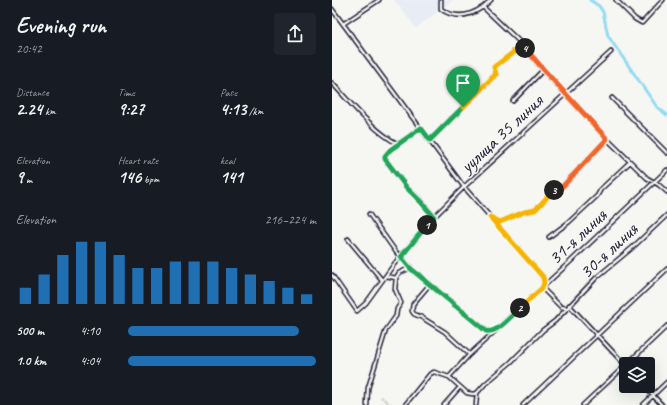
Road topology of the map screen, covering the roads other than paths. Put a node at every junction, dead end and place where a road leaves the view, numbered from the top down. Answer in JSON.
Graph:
{"nodes":[{"id":1,"x":379,"y":0,"type":"edge"},
{"id":2,"x":441,"y":0,"type":"edge"},
{"id":3,"x":491,"y":0,"type":"edge"},
{"id":4,"x":616,"y":0,"type":"edge"},
{"id":5,"x":663,"y":0,"type":"edge"},
{"id":6,"x":483,"y":7,"type":"junction"},
{"id":7,"x":332,"y":9,"type":"edge"},
{"id":8,"x":343,"y":24,"type":"junction"},
{"id":9,"x":523,"y":45,"type":"junction"},
{"id":10,"x":611,"y":52,"type":"dead end"},
{"id":11,"x":544,"y":70,"type":"junction"},
{"id":12,"x":332,"y":83,"type":"edge"},
{"id":13,"x":565,"y":94,"type":"junction"},
{"id":14,"x":612,"y":98,"type":"dead end"},
{"id":15,"x":513,"y":101,"type":"dead end"},
{"id":16,"x":421,"y":128,"type":"junction"},
{"id":17,"x":607,"y":139,"type":"junction"},
{"id":18,"x":430,"y":140,"type":"junction"},
{"id":19,"x":398,"y":144,"type":"junction"},
{"id":20,"x":667,"y":154,"type":"edge"},
{"id":21,"x":630,"y":162,"type":"junction"},
{"id":22,"x":667,"y":170,"type":"edge"},
{"id":23,"x":654,"y":182,"type":"junction"},
{"id":24,"x":464,"y":186,"type":"junction"},
{"id":25,"x":667,"y":192,"type":"edge"},
{"id":26,"x":368,"y":214,"type":"dead end"},
{"id":27,"x":667,"y":215,"type":"edge"},
{"id":28,"x":434,"y":217,"type":"junction"},
{"id":29,"x":490,"y":217,"type":"junction"},
{"id":30,"x":549,"y":237,"type":"dead end"},
{"id":31,"x":348,"y":239,"type":"dead end"},
{"id":32,"x":401,"y":257,"type":"junction"},
{"id":33,"x":410,"y":268,"type":"junction"},
{"id":34,"x":667,"y":269,"type":"edge"},
{"id":35,"x":332,"y":275,"type":"edge"},
{"id":36,"x":386,"y":276,"type":"junction"},
{"id":37,"x":396,"y":278,"type":"junction"},
{"id":38,"x":382,"y":280,"type":"junction"},
{"id":39,"x":430,"y":284,"type":"junction"},
{"id":40,"x":542,"y":288,"type":"junction"},
{"id":41,"x":568,"y":306,"type":"junction"},
{"id":42,"x":667,"y":326,"type":"edge"},
{"id":43,"x":497,"y":329,"type":"junction"},
{"id":44,"x":597,"y":336,"type":"junction"},
{"id":45,"x":469,"y":354,"type":"junction"},
{"id":46,"x":634,"y":357,"type":"edge"},
{"id":47,"x":619,"y":358,"type":"edge"},
{"id":48,"x":619,"y":372,"type":"edge"},
{"id":49,"x":449,"y":377,"type":"junction"},
{"id":50,"x":667,"y":382,"type":"edge"},
{"id":51,"x":460,"y":387,"type":"junction"},
{"id":52,"x":477,"y":393,"type":"junction"},
{"id":53,"x":653,"y":395,"type":"junction"},
{"id":54,"x":367,"y":405,"type":"edge"},
{"id":55,"x":405,"y":405,"type":"edge"},
{"id":56,"x":444,"y":405,"type":"edge"},
{"id":57,"x":476,"y":405,"type":"edge"},
{"id":58,"x":523,"y":405,"type":"edge"},
{"id":59,"x":583,"y":405,"type":"edge"},
{"id":60,"x":643,"y":405,"type":"edge"},
{"id":61,"x":662,"y":405,"type":"edge"}],
"edges":[{"from":1,"to":8,"type":"street"},
{"from":2,"to":6,"type":"street"},
{"from":3,"to":6,"type":"street"},
{"from":4,"to":5,"type":"street"},
{"from":6,"to":9,"type":"street"},
{"from":7,"to":8,"type":"street"},
{"from":8,"to":16,"type":"street"},
{"from":9,"to":11,"type":"street"},
{"from":9,"to":18,"type":"street"},
{"from":10,"to":13,"type":"street","name":"уулица 35 линия"},
{"from":11,"to":13,"type":"street"},
{"from":11,"to":15,"type":"street"},
{"from":12,"to":19,"type":"street"},
{"from":13,"to":17,"type":"street"},
{"from":13,"to":24,"type":"street","name":"уулица 35 линия"},
{"from":14,"to":20,"type":"street"},
{"from":16,"to":18,"type":"street"},
{"from":16,"to":19,"type":"street"},
{"from":17,"to":21,"type":"street"},
{"from":17,"to":29,"type":"street"},
{"from":18,"to":24,"type":"street"},
{"from":19,"to":28,"type":"street"},
{"from":21,"to":23,"type":"street"},
{"from":21,"to":30,"type":"street"},
{"from":22,"to":23,"type":"street","name":"31-я линия"},
{"from":23,"to":25,"type":"street"},
{"from":23,"to":40,"type":"street","name":"31-я линия"},
{"from":24,"to":28,"type":"street","name":"уулица 35 линия"},
{"from":24,"to":29,"type":"street"},
{"from":26,"to":32,"type":"street"},
{"from":27,"to":41,"type":"street","name":"30-я линия"},
{"from":28,"to":32,"type":"street","name":"уулица 35 линия"},
{"from":29,"to":40,"type":"street"},
{"from":31,"to":38,"type":"street"},
{"from":32,"to":33,"type":"street"},
{"from":32,"to":36,"type":"street","name":"уулица 35 линия"},
{"from":33,"to":37,"type":"street"},
{"from":33,"to":39,"type":"street"},
{"from":34,"to":44,"type":"street"},
{"from":35,"to":38,"type":"street","name":"уулица 35 линия"},
{"from":36,"to":37,"type":"street"},
{"from":36,"to":38,"type":"street","name":"уулица 35 линия"},
{"from":37,"to":54,"type":"street"},
{"from":39,"to":43,"type":"street"},
{"from":39,"to":45,"type":"street"},
{"from":40,"to":41,"type":"street"},
{"from":40,"to":43,"type":"street","name":"31-я линия"},
{"from":41,"to":44,"type":"street"},
{"from":41,"to":52,"type":"street","name":"30-я линия"},
{"from":42,"to":46,"type":"street"},
{"from":43,"to":45,"type":"street","name":"31-я линия"},
{"from":44,"to":47,"type":"street"},
{"from":44,"to":58,"type":"street"},
{"from":45,"to":49,"type":"street","name":"31-я линия"},
{"from":48,"to":59,"type":"street"},
{"from":49,"to":51,"type":"street"},
{"from":49,"to":55,"type":"street"},
{"from":50,"to":53,"type":"street"},
{"from":51,"to":52,"type":"street"},
{"from":51,"to":56,"type":"street"},
{"from":52,"to":57,"type":"street"},
{"from":53,"to":60,"type":"street"},
{"from":53,"to":61,"type":"street"}]}
